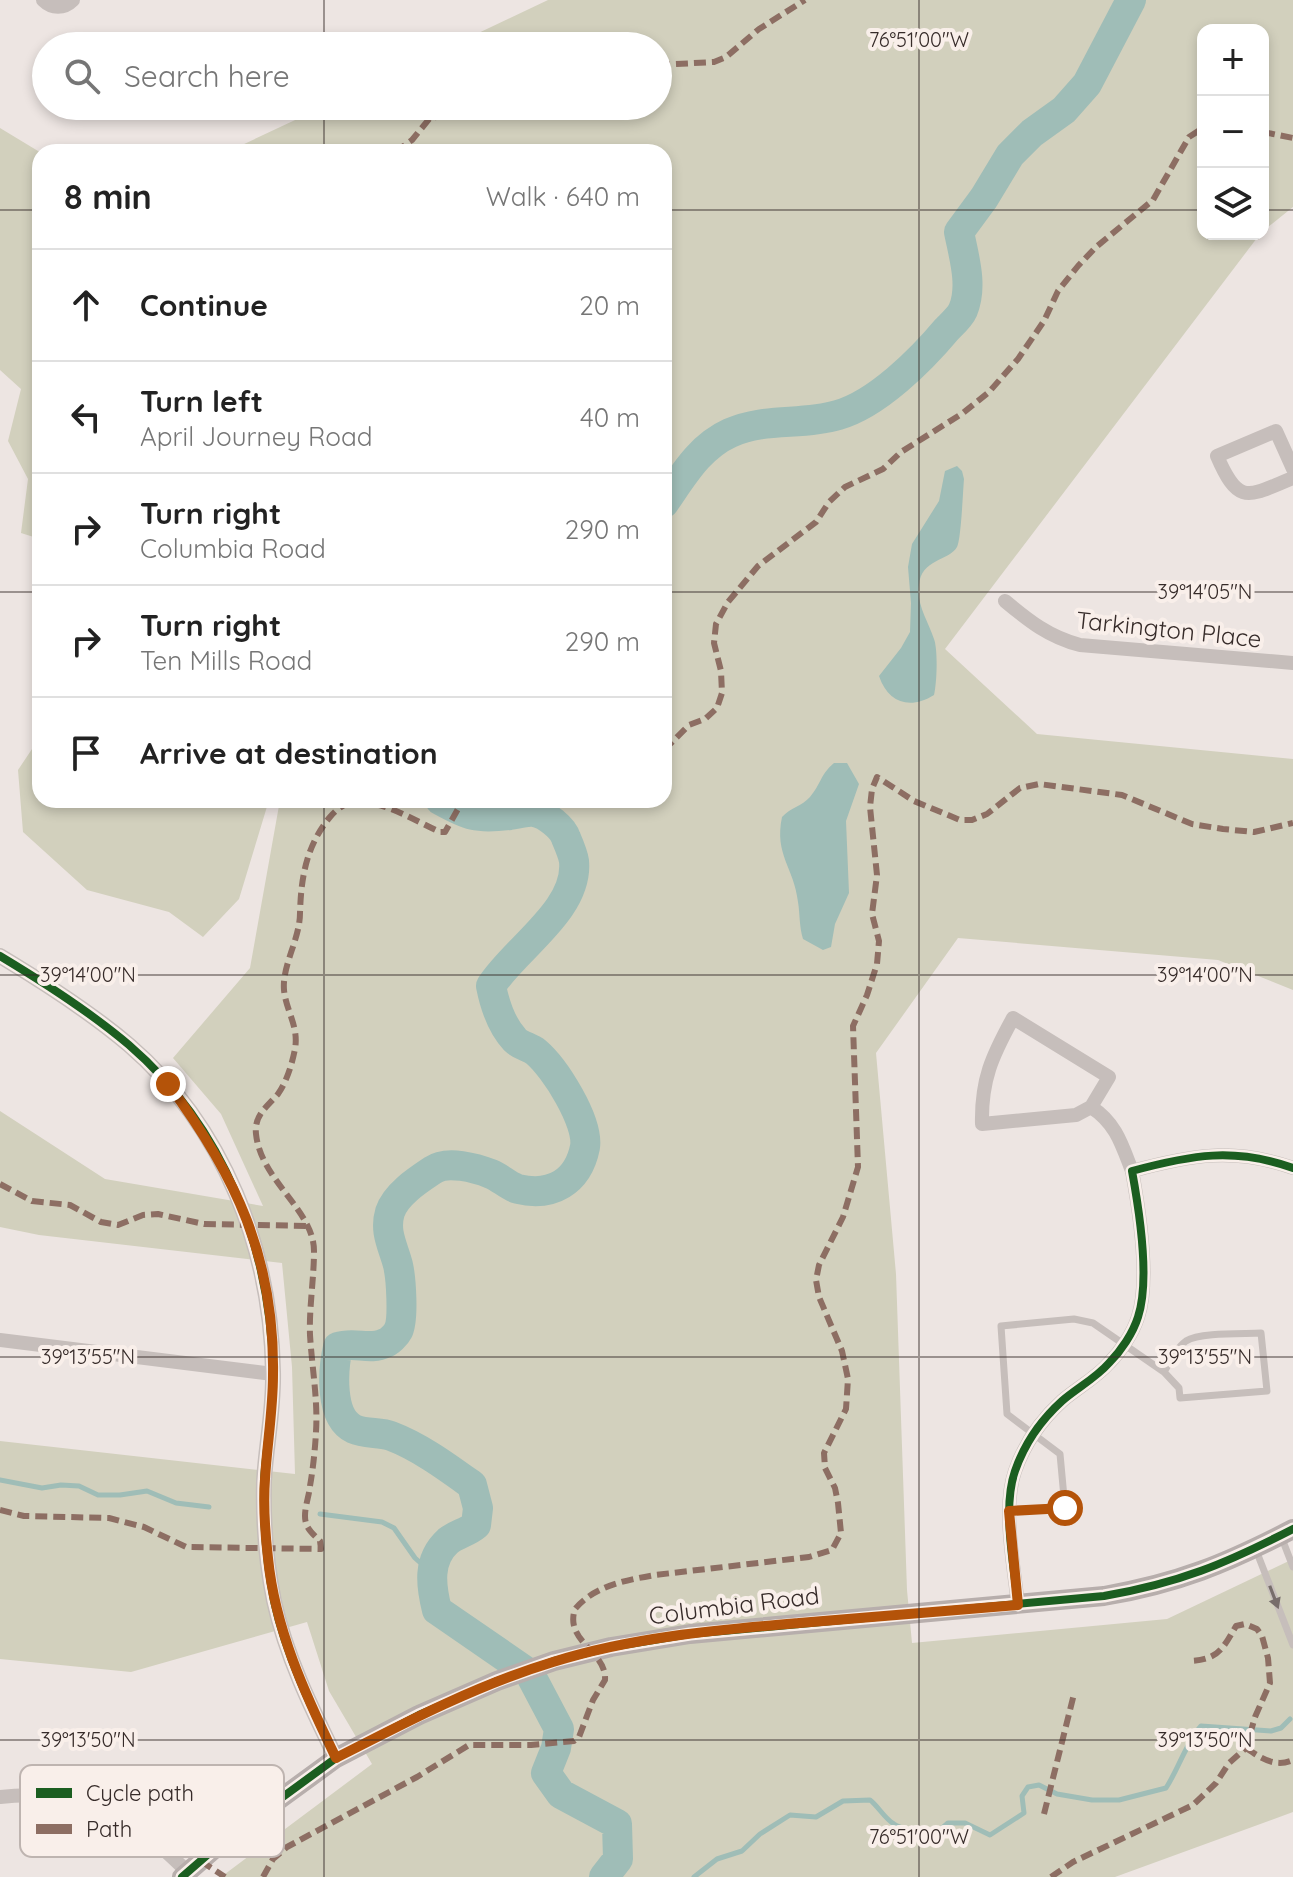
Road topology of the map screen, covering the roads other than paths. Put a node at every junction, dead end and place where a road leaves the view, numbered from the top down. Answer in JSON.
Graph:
{"nodes":[{"id":1,"x":43,"y":0,"type":"edge"},
{"id":2,"x":73,"y":0,"type":"edge"},
{"id":3,"x":1293,"y":469,"type":"edge"},
{"id":4,"x":1293,"y":478,"type":"edge"},
{"id":5,"x":1005,"y":601,"type":"dead end"},
{"id":6,"x":1293,"y":663,"type":"edge"},
{"id":7,"x":0,"y":956,"type":"edge"},
{"id":8,"x":1091,"y":1107,"type":"junction"},
{"id":9,"x":1293,"y":1168,"type":"edge"},
{"id":10,"x":1132,"y":1171,"type":"junction"},
{"id":11,"x":0,"y":1340,"type":"edge"},
{"id":12,"x":1123,"y":1344,"type":"junction"},
{"id":13,"x":1164,"y":1372,"type":"junction"},
{"id":14,"x":273,"y":1374,"type":"junction"},
{"id":15,"x":1034,"y":1433,"type":"junction"},
{"id":16,"x":1009,"y":1511,"type":"junction"},
{"id":17,"x":1287,"y":1532,"type":"edge"},
{"id":18,"x":1256,"y":1548,"type":"junction"},
{"id":19,"x":1293,"y":1567,"type":"edge"},
{"id":20,"x":1018,"y":1605,"type":"junction"},
{"id":21,"x":1293,"y":1645,"type":"edge"},
{"id":22,"x":336,"y":1758,"type":"junction"},
{"id":23,"x":20,"y":1796,"type":"edge"},
{"id":24,"x":284,"y":1796,"type":"edge"},
{"id":25,"x":0,"y":1797,"type":"edge"},
{"id":26,"x":168,"y":1857,"type":"edge"},
{"id":27,"x":205,"y":1857,"type":"edge"},
{"id":28,"x":185,"y":1874,"type":"edge"}],
"edges":[{"from":1,"to":2,"type":"street"},
{"from":3,"to":4,"type":"street"},
{"from":5,"to":6,"type":"street","name":"Tarkington Place"},
{"from":7,"to":14,"type":"street"},
{"from":8,"to":8,"type":"street"},
{"from":8,"to":10,"type":"street"},
{"from":9,"to":10,"type":"street"},
{"from":10,"to":12,"type":"street"},
{"from":11,"to":14,"type":"street"},
{"from":12,"to":13,"type":"lane"},
{"from":12,"to":15,"type":"street"},
{"from":12,"to":15,"type":"lane"},
{"from":13,"to":13,"type":"lane"},
{"from":14,"to":22,"type":"street"},
{"from":15,"to":16,"type":"street"},
{"from":15,"to":16,"type":"lane"},
{"from":16,"to":20,"type":"street"},
{"from":17,"to":18,"type":"main road","name":"Columbia Road"},
{"from":17,"to":19,"type":"lane"},
{"from":18,"to":20,"type":"main road","name":"Columbia Road"},
{"from":18,"to":21,"type":"lane","one_way":true},
{"from":20,"to":22,"type":"main road","name":"Columbia Road"},
{"from":22,"to":24,"type":"main road","name":"Columbia Road"},
{"from":23,"to":25,"type":"street"},
{"from":26,"to":28,"type":"street"},
{"from":27,"to":28,"type":"main road","name":"Columbia Road"}]}
